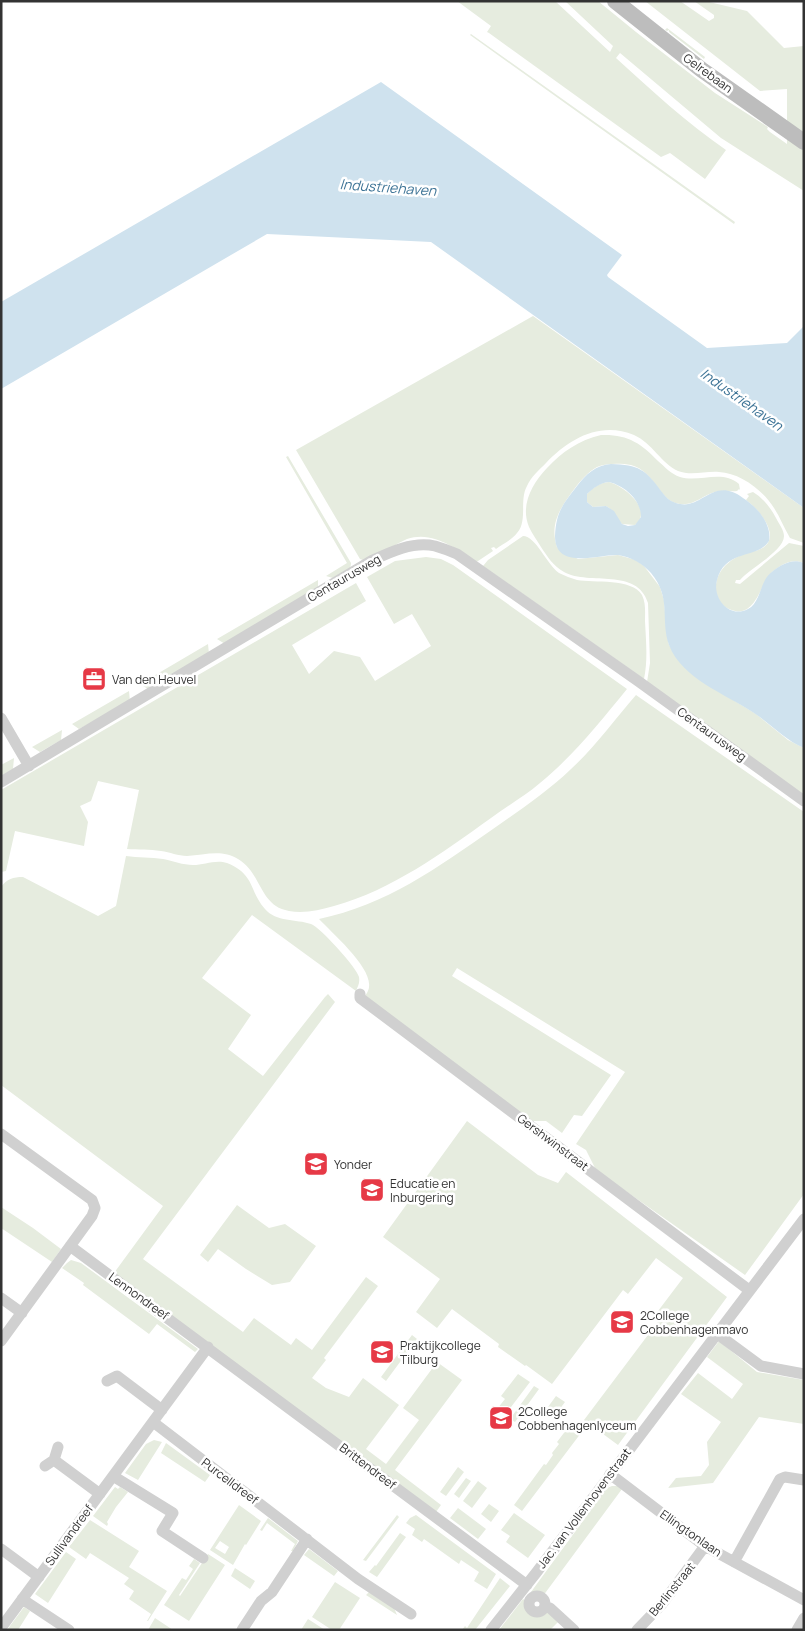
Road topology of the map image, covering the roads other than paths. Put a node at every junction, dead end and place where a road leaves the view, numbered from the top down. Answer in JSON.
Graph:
{"nodes":[{"id":1,"x":615,"y":1,"type":"edge"},
{"id":2,"x":624,"y":1,"type":"edge"},
{"id":3,"x":773,"y":117,"type":"junction"},
{"id":4,"x":804,"y":135,"type":"edge"},
{"id":5,"x":804,"y":142,"type":"edge"},
{"id":6,"x":1,"y":718,"type":"edge"},
{"id":7,"x":29,"y":766,"type":"junction"},
{"id":8,"x":1,"y":782,"type":"edge"},
{"id":9,"x":804,"y":801,"type":"edge"},
{"id":10,"x":360,"y":994,"type":"dead end"},
{"id":11,"x":1,"y":1134,"type":"edge"},
{"id":12,"x":804,"y":1219,"type":"edge"},
{"id":13,"x":70,"y":1246,"type":"junction"},
{"id":14,"x":749,"y":1290,"type":"junction"},
{"id":15,"x":1,"y":1298,"type":"edge"},
{"id":16,"x":22,"y":1313,"type":"junction"},
{"id":17,"x":716,"y":1333,"type":"junction"},
{"id":18,"x":1,"y":1341,"type":"edge"},
{"id":19,"x":208,"y":1347,"type":"junction"},
{"id":20,"x":804,"y":1374,"type":"edge"},
{"id":21,"x":114,"y":1375,"type":"dead end"},
{"id":22,"x":162,"y":1410,"type":"junction"},
{"id":23,"x":153,"y":1422,"type":"junction"},
{"id":24,"x":58,"y":1447,"type":"dead end"},
{"id":25,"x":54,"y":1460,"type":"junction"},
{"id":26,"x":44,"y":1466,"type":"dead end"},
{"id":27,"x":610,"y":1474,"type":"junction"},
{"id":28,"x":113,"y":1476,"type":"junction"},
{"id":29,"x":804,"y":1480,"type":"edge"},
{"id":30,"x":100,"y":1494,"type":"junction"},
{"id":31,"x":307,"y":1539,"type":"junction"},
{"id":32,"x":705,"y":1546,"type":"junction"},
{"id":33,"x":1,"y":1550,"type":"edge"},
{"id":34,"x":203,"y":1558,"type":"dead end"},
{"id":35,"x":734,"y":1562,"type":"junction"},
{"id":36,"x":39,"y":1577,"type":"junction"},
{"id":37,"x":527,"y":1585,"type":"junction"},
{"id":38,"x":22,"y":1600,"type":"junction"},
{"id":39,"x":804,"y":1600,"type":"edge"},
{"id":40,"x":544,"y":1606,"type":"dead end"},
{"id":41,"x":410,"y":1614,"type":"dead end"},
{"id":42,"x":804,"y":1618,"type":"edge"},
{"id":43,"x":1,"y":1628,"type":"edge"},
{"id":44,"x":69,"y":1630,"type":"edge"},
{"id":45,"x":242,"y":1630,"type":"edge"},
{"id":46,"x":491,"y":1630,"type":"edge"},
{"id":47,"x":574,"y":1630,"type":"edge"},
{"id":48,"x":637,"y":1630,"type":"edge"},
{"id":49,"x":797,"y":1630,"type":"edge"}],
"edges":[{"from":1,"to":3,"type":"street","name":"Gelrebaan"},
{"from":2,"to":3,"type":"street","name":"Gelrebaan"},
{"from":3,"to":4,"type":"street","name":"Gelrebaan"},
{"from":3,"to":5,"type":"street","name":"Gelrebaan"},
{"from":6,"to":7,"type":"street"},
{"from":7,"to":8,"type":"street","name":"Centaurusweg"},
{"from":7,"to":9,"type":"street","name":"Centaurusweg"},
{"from":10,"to":14,"type":"street","name":"Gershwinstraat"},
{"from":11,"to":13,"type":"street"},
{"from":12,"to":14,"type":"street","name":"Jac. van Vollenhovenstraat"},
{"from":13,"to":16,"type":"street"},
{"from":13,"to":19,"type":"street","name":"Lennondreef"},
{"from":14,"to":17,"type":"street","name":"Jac. van Vollenhovenstraat"},
{"from":15,"to":16,"type":"street"},
{"from":16,"to":18,"type":"street"},
{"from":17,"to":20,"type":"street"},
{"from":17,"to":27,"type":"street","name":"Jac. van Vollenhovenstraat"},
{"from":19,"to":22,"type":"street","name":"Sullivandreef"},
{"from":19,"to":37,"type":"street","name":"Brittendreef"},
{"from":21,"to":22,"type":"street"},
{"from":22,"to":23,"type":"street","name":"Sullivandreef"},
{"from":23,"to":28,"type":"street","name":"Sullivandreef"},
{"from":23,"to":31,"type":"street","name":"Purcelldreef"},
{"from":24,"to":25,"type":"street"},
{"from":25,"to":26,"type":"street"},
{"from":25,"to":30,"type":"street","name":"Sullivandreef"},
{"from":27,"to":32,"type":"street","name":"Ellingtonlaan"},
{"from":27,"to":37,"type":"street","name":"Jac. van Vollenhovenstraat"},
{"from":28,"to":30,"type":"street","name":"Sullivandreef"},
{"from":28,"to":34,"type":"street"},
{"from":29,"to":35,"type":"street"},
{"from":30,"to":36,"type":"street","name":"Sullivandreef"},
{"from":31,"to":41,"type":"street","name":"Purcelldreef"},
{"from":31,"to":45,"type":"street"},
{"from":32,"to":35,"type":"street","name":"Ellingtonlaan"},
{"from":32,"to":48,"type":"street","name":"Berlinstraat"},
{"from":33,"to":36,"type":"street","name":"Sullivandreef"},
{"from":35,"to":39,"type":"street","name":"Ellingtonlaan"},
{"from":36,"to":38,"type":"street","name":"Sullivandreef"},
{"from":37,"to":46,"type":"street","name":"Jac. van Vollenhovenstraat"},
{"from":38,"to":43,"type":"street","name":"Sullivandreef"},
{"from":38,"to":44,"type":"street"},
{"from":40,"to":47,"type":"street"},
{"from":42,"to":49,"type":"street"}]}
